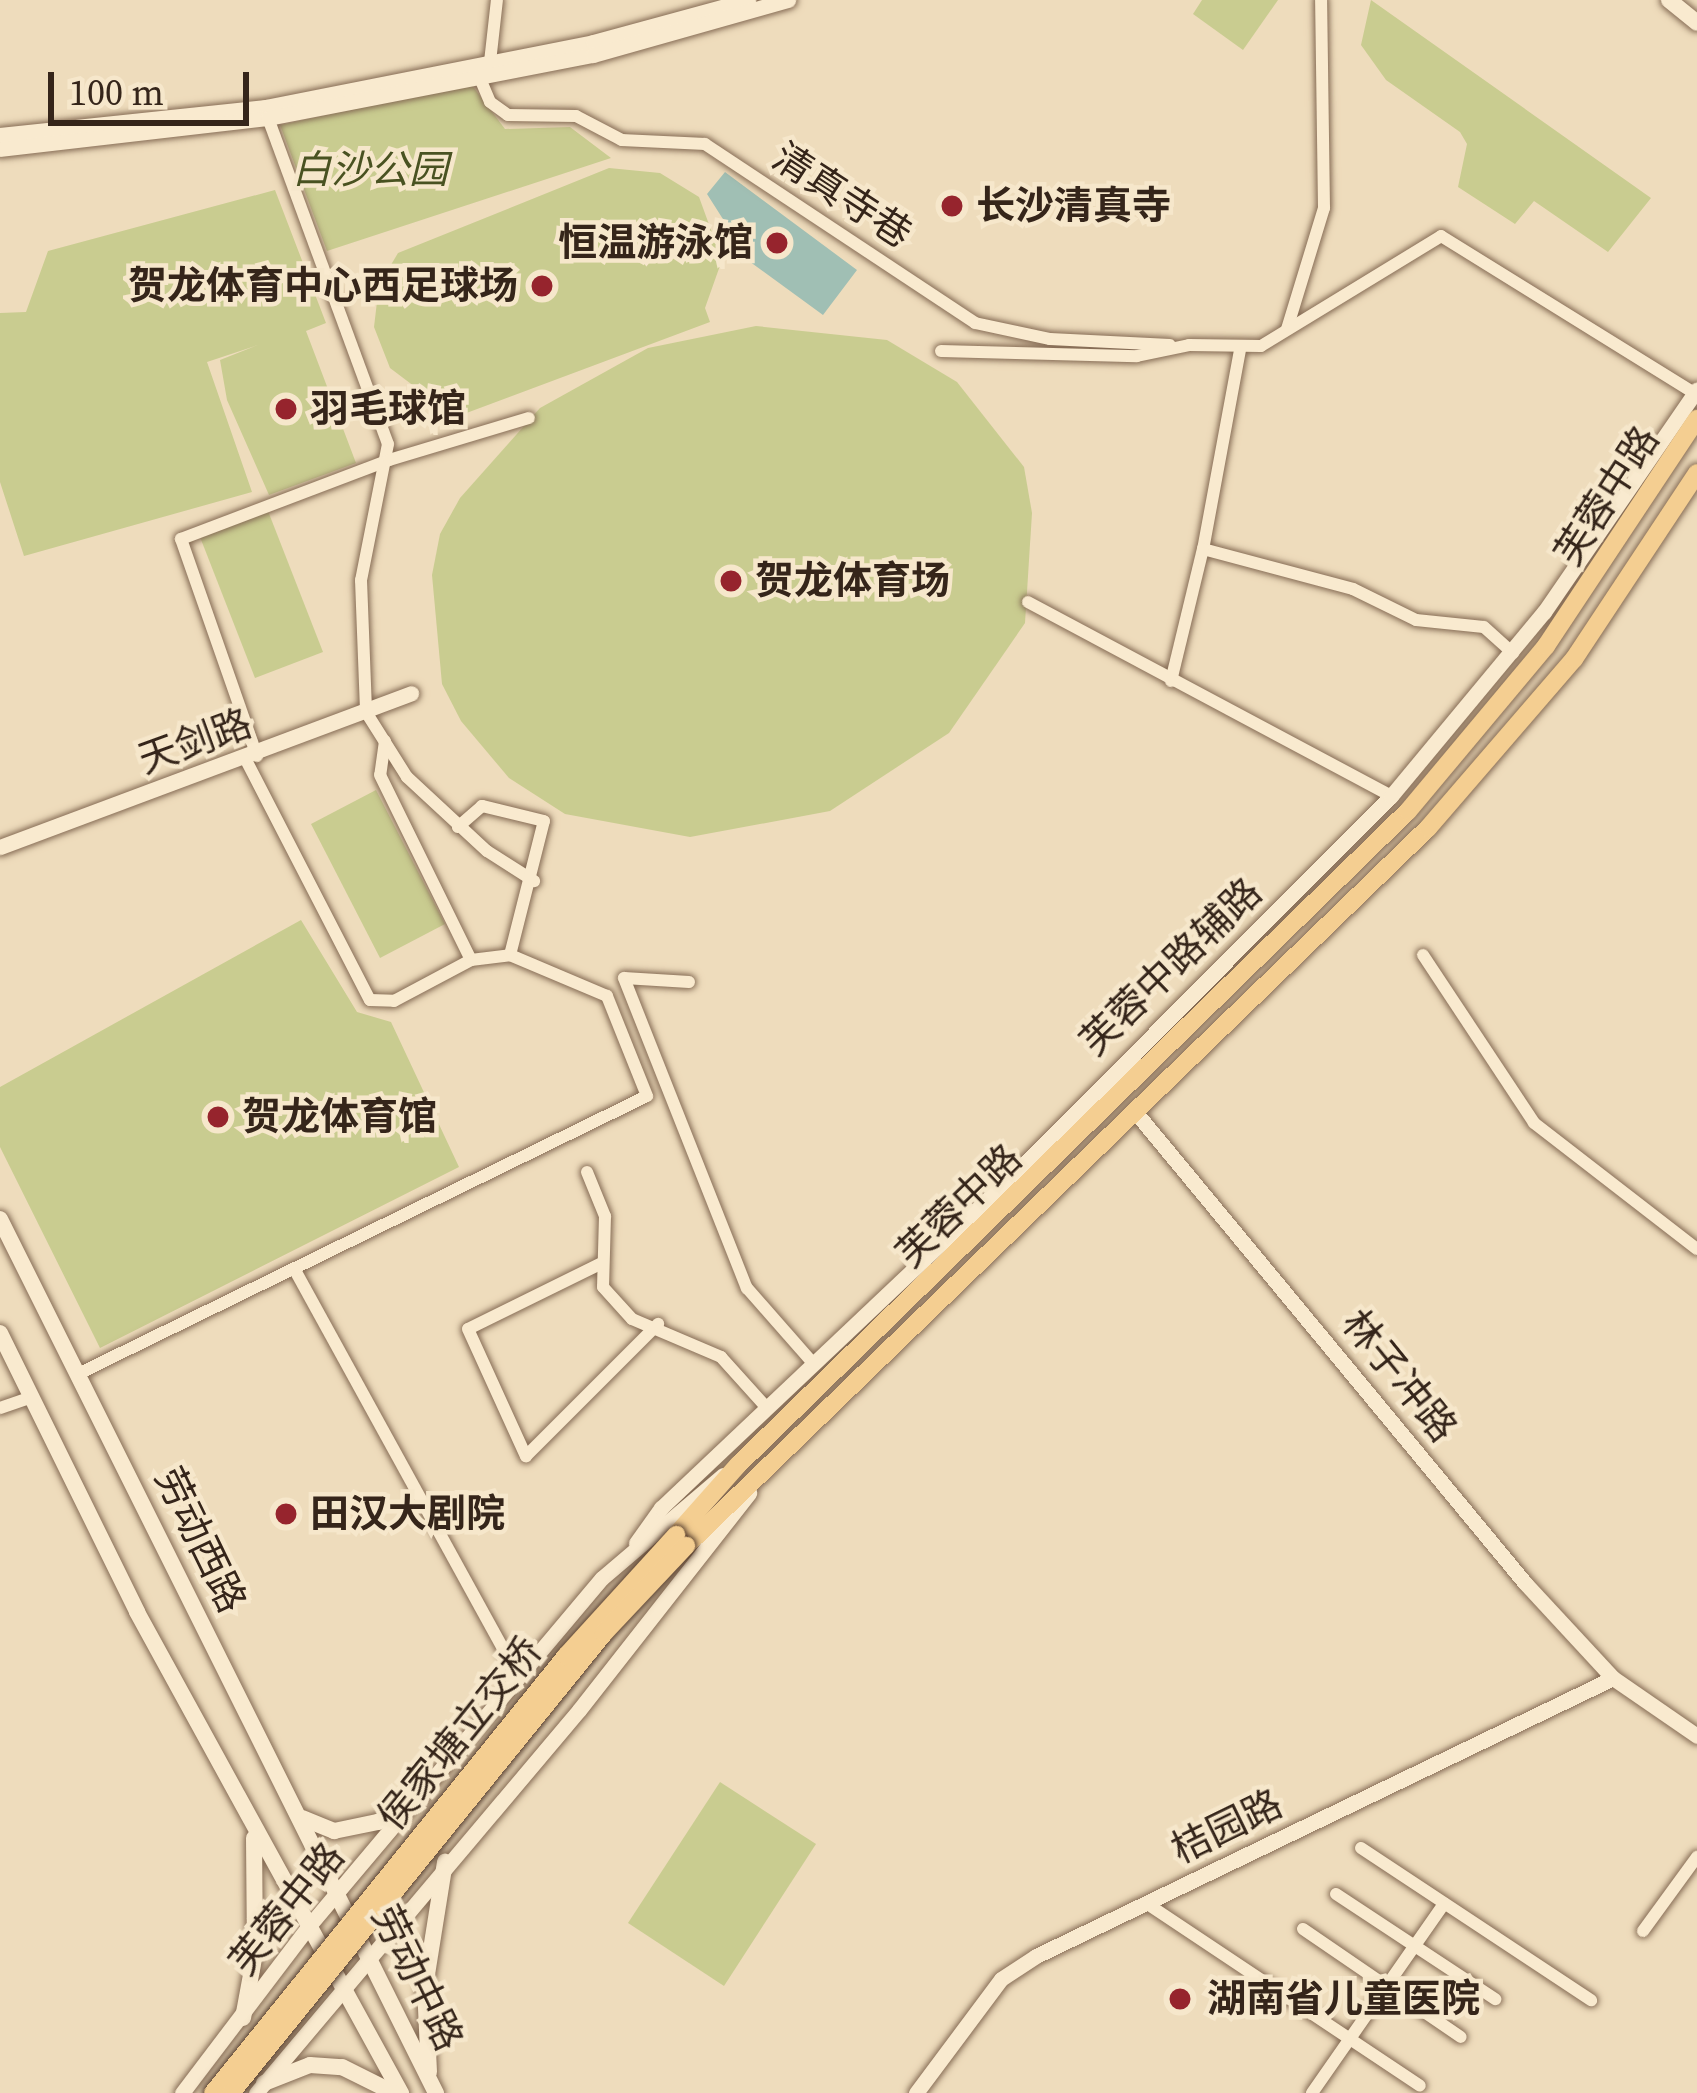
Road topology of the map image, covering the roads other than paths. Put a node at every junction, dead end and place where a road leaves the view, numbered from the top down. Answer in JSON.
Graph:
{"nodes":[{"id":1,"x":497,"y":0,"type":"edge"},
{"id":2,"x":748,"y":0,"type":"edge"},
{"id":3,"x":788,"y":0,"type":"edge"},
{"id":4,"x":1321,"y":0,"type":"edge"},
{"id":5,"x":1669,"y":0,"type":"edge"},
{"id":6,"x":1697,"y":22,"type":"edge"},
{"id":7,"x":484,"y":69,"type":"junction"},
{"id":8,"x":268,"y":118,"type":"junction"},
{"id":9,"x":0,"y":135,"type":"edge"},
{"id":10,"x":0,"y":148,"type":"edge"},
{"id":11,"x":1286,"y":330,"type":"junction"},
{"id":12,"x":1189,"y":345,"type":"junction"},
{"id":13,"x":1240,"y":350,"type":"junction"},
{"id":14,"x":941,"y":351,"type":"dead end"},
{"id":15,"x":1696,"y":393,"type":"edge"},
{"id":16,"x":529,"y":418,"type":"dead end"},
{"id":17,"x":1697,"y":419,"type":"edge"},
{"id":18,"x":389,"y":460,"type":"junction"},
{"id":19,"x":1697,"y":473,"type":"edge"},
{"id":20,"x":1203,"y":549,"type":"junction"},
{"id":21,"x":1028,"y":602,"type":"dead end"},
{"id":22,"x":1513,"y":653,"type":"junction"},
{"id":23,"x":1171,"y":681,"type":"junction"},
{"id":24,"x":411,"y":693,"type":"dead end"},
{"id":25,"x":366,"y":712,"type":"junction"},
{"id":26,"x":385,"y":741,"type":"junction"},
{"id":27,"x":251,"y":758,"type":"junction"},
{"id":28,"x":1391,"y":796,"type":"junction"},
{"id":29,"x":458,"y":827,"type":"junction"},
{"id":30,"x":0,"y":847,"type":"edge"},
{"id":31,"x":534,"y":881,"type":"junction"},
{"id":32,"x":510,"y":955,"type":"junction"},
{"id":33,"x":1424,"y":956,"type":"dead end"},
{"id":34,"x":471,"y":960,"type":"junction"},
{"id":35,"x":688,"y":982,"type":"dead end"},
{"id":36,"x":1137,"y":1114,"type":"junction"},
{"id":37,"x":587,"y":1172,"type":"dead end"},
{"id":38,"x":0,"y":1219,"type":"edge"},
{"id":39,"x":1697,"y":1250,"type":"edge"},
{"id":40,"x":602,"y":1262,"type":"junction"},
{"id":41,"x":296,"y":1272,"type":"junction"},
{"id":42,"x":658,"y":1324,"type":"junction"},
{"id":43,"x":0,"y":1333,"type":"edge"},
{"id":44,"x":813,"y":1363,"type":"junction"},
{"id":45,"x":80,"y":1373,"type":"junction"},
{"id":46,"x":32,"y":1396,"type":"junction"},
{"id":47,"x":766,"y":1407,"type":"junction"},
{"id":48,"x":0,"y":1408,"type":"edge"},
{"id":49,"x":738,"y":1465,"type":"junction"},
{"id":50,"x":768,"y":1467,"type":"junction"},
{"id":51,"x":681,"y":1541,"type":"junction"},
{"id":52,"x":636,"y":1543,"type":"junction"},
{"id":53,"x":518,"y":1676,"type":"junction"},
{"id":54,"x":1613,"y":1678,"type":"junction"},
{"id":55,"x":1697,"y":1736,"type":"edge"},
{"id":56,"x":421,"y":1798,"type":"junction"},
{"id":57,"x":302,"y":1818,"type":"junction"},
{"id":58,"x":254,"y":1831,"type":"junction"},
{"id":59,"x":1361,"y":1849,"type":"dead end"},
{"id":60,"x":1697,"y":1857,"type":"edge"},
{"id":61,"x":445,"y":1862,"type":"junction"},
{"id":62,"x":338,"y":1892,"type":"junction"},
{"id":63,"x":1336,"y":1894,"type":"dead end"},
{"id":64,"x":1146,"y":1903,"type":"junction"},
{"id":65,"x":1444,"y":1904,"type":"junction"},
{"id":66,"x":308,"y":1927,"type":"junction"},
{"id":67,"x":1303,"y":1929,"type":"dead end"},
{"id":68,"x":1643,"y":1931,"type":"dead end"},
{"id":69,"x":1414,"y":1946,"type":"junction"},
{"id":70,"x":370,"y":1953,"type":"junction"},
{"id":71,"x":342,"y":1984,"type":"junction"},
{"id":72,"x":1386,"y":1986,"type":"junction"},
{"id":73,"x":1495,"y":1999,"type":"dead end"},
{"id":74,"x":1591,"y":2000,"type":"dead end"},
{"id":75,"x":243,"y":2018,"type":"junction"},
{"id":76,"x":1461,"y":2037,"type":"dead end"},
{"id":77,"x":1349,"y":2040,"type":"junction"},
{"id":78,"x":433,"y":2086,"type":"edge"},
{"id":79,"x":1420,"y":2086,"type":"dead end"},
{"id":80,"x":260,"y":2088,"type":"edge"},
{"id":81,"x":182,"y":2093,"type":"edge"},
{"id":82,"x":213,"y":2093,"type":"edge"},
{"id":83,"x":231,"y":2093,"type":"edge"},
{"id":84,"x":398,"y":2093,"type":"edge"},
{"id":85,"x":916,"y":2093,"type":"edge"},
{"id":86,"x":1312,"y":2093,"type":"edge"}],
"edges":[{"from":1,"to":7,"type":"street"},
{"from":2,"to":7,"type":"street"},
{"from":3,"to":7,"type":"street"},
{"from":4,"to":11,"type":"street"},
{"from":5,"to":6,"type":"main road"},
{"from":7,"to":8,"type":"street"},
{"from":7,"to":9,"type":"street"},
{"from":7,"to":12,"type":"street","name":"清真寺巷"},
{"from":8,"to":10,"type":"street"},
{"from":8,"to":18,"type":"street"},
{"from":11,"to":13,"type":"street"},
{"from":11,"to":15,"type":"street"},
{"from":12,"to":13,"type":"street"},
{"from":12,"to":14,"type":"street"},
{"from":13,"to":20,"type":"street"},
{"from":15,"to":22,"type":"street","name":"芙蓉中路辅路"},
{"from":16,"to":18,"type":"street"},
{"from":17,"to":49,"type":"main road","name":"芙蓉中路"},
{"from":18,"to":25,"type":"street"},
{"from":18,"to":27,"type":"street"},
{"from":19,"to":36,"type":"main road","name":"芙蓉中路"},
{"from":20,"to":22,"type":"street"},
{"from":20,"to":23,"type":"street"},
{"from":21,"to":23,"type":"street"},
{"from":22,"to":28,"type":"street","name":"芙蓉中路辅路"},
{"from":23,"to":28,"type":"street"},
{"from":24,"to":25,"type":"street","name":"天剑路"},
{"from":25,"to":26,"type":"street"},
{"from":25,"to":27,"type":"street","name":"天剑路"},
{"from":26,"to":29,"type":"street"},
{"from":26,"to":34,"type":"street"},
{"from":27,"to":30,"type":"street","name":"天剑路"},
{"from":27,"to":34,"type":"street"},
{"from":28,"to":44,"type":"street","name":"芙蓉中路辅路"},
{"from":29,"to":31,"type":"street"},
{"from":29,"to":31,"type":"street"},
{"from":31,"to":32,"type":"street"},
{"from":32,"to":34,"type":"street"},
{"from":32,"to":41,"type":"street"},
{"from":33,"to":39,"type":"street"},
{"from":35,"to":44,"type":"street"},
{"from":36,"to":50,"type":"main road","name":"芙蓉中路"},
{"from":36,"to":54,"type":"street","name":"林子冲路"},
{"from":37,"to":40,"type":"street"},
{"from":38,"to":45,"type":"main road","name":"劳动西路"},
{"from":40,"to":42,"type":"street"},
{"from":40,"to":42,"type":"street"},
{"from":41,"to":45,"type":"street"},
{"from":41,"to":53,"type":"street"},
{"from":42,"to":47,"type":"street"},
{"from":43,"to":46,"type":"main road"},
{"from":44,"to":47,"type":"street","name":"芙蓉中路辅路"},
{"from":45,"to":57,"type":"main road","name":"劳动西路"},
{"from":46,"to":48,"type":"street"},
{"from":46,"to":58,"type":"main road"},
{"from":47,"to":52,"type":"street","name":"芙蓉中路辅路"},
{"from":49,"to":51,"type":"main road"},
{"from":49,"to":52,"type":"street","name":"芙蓉中路"},
{"from":50,"to":51,"type":"main road"},
{"from":50,"to":61,"type":"street","name":"芙蓉中路"},
{"from":51,"to":82,"type":"main road","name":"侯家塘立交桥","bridge":true},
{"from":51,"to":83,"type":"main road","name":"侯家塘立交桥","bridge":true},
{"from":52,"to":53,"type":"street","name":"芙蓉中路"},
{"from":53,"to":56,"type":"street","name":"芙蓉中路"},
{"from":54,"to":55,"type":"street","name":"林子冲路"},
{"from":54,"to":64,"type":"street","name":"桔园路"},
{"from":56,"to":57,"type":"main road"},
{"from":56,"to":62,"type":"street","name":"芙蓉中路"},
{"from":57,"to":62,"type":"main road","name":"劳动西路"},
{"from":58,"to":66,"type":"main road"},
{"from":58,"to":75,"type":"main road"},
{"from":59,"to":65,"type":"street"},
{"from":60,"to":68,"type":"street"},
{"from":61,"to":70,"type":"street","name":"芙蓉中路"},
{"from":61,"to":78,"type":"main road"},
{"from":62,"to":66,"type":"street","name":"芙蓉中路"},
{"from":62,"to":70,"type":"main road","name":"劳动中路"},
{"from":63,"to":69,"type":"street"},
{"from":64,"to":77,"type":"street"},
{"from":64,"to":85,"type":"street","name":"桔园路"},
{"from":65,"to":69,"type":"street"},
{"from":65,"to":74,"type":"street"},
{"from":66,"to":71,"type":"main road","name":"劳动中路"},
{"from":66,"to":75,"type":"street","name":"芙蓉中路"},
{"from":67,"to":72,"type":"street"},
{"from":69,"to":72,"type":"street"},
{"from":69,"to":73,"type":"street"},
{"from":70,"to":71,"type":"street","name":"芙蓉中路"},
{"from":70,"to":78,"type":"main road","name":"劳动中路"},
{"from":71,"to":80,"type":"street"},
{"from":71,"to":84,"type":"main road","name":"劳动中路"},
{"from":72,"to":76,"type":"street"},
{"from":72,"to":77,"type":"street"},
{"from":75,"to":81,"type":"street","name":"芙蓉中路"},
{"from":77,"to":79,"type":"street"},
{"from":77,"to":86,"type":"street"},
{"from":80,"to":84,"type":"main road"}]}
